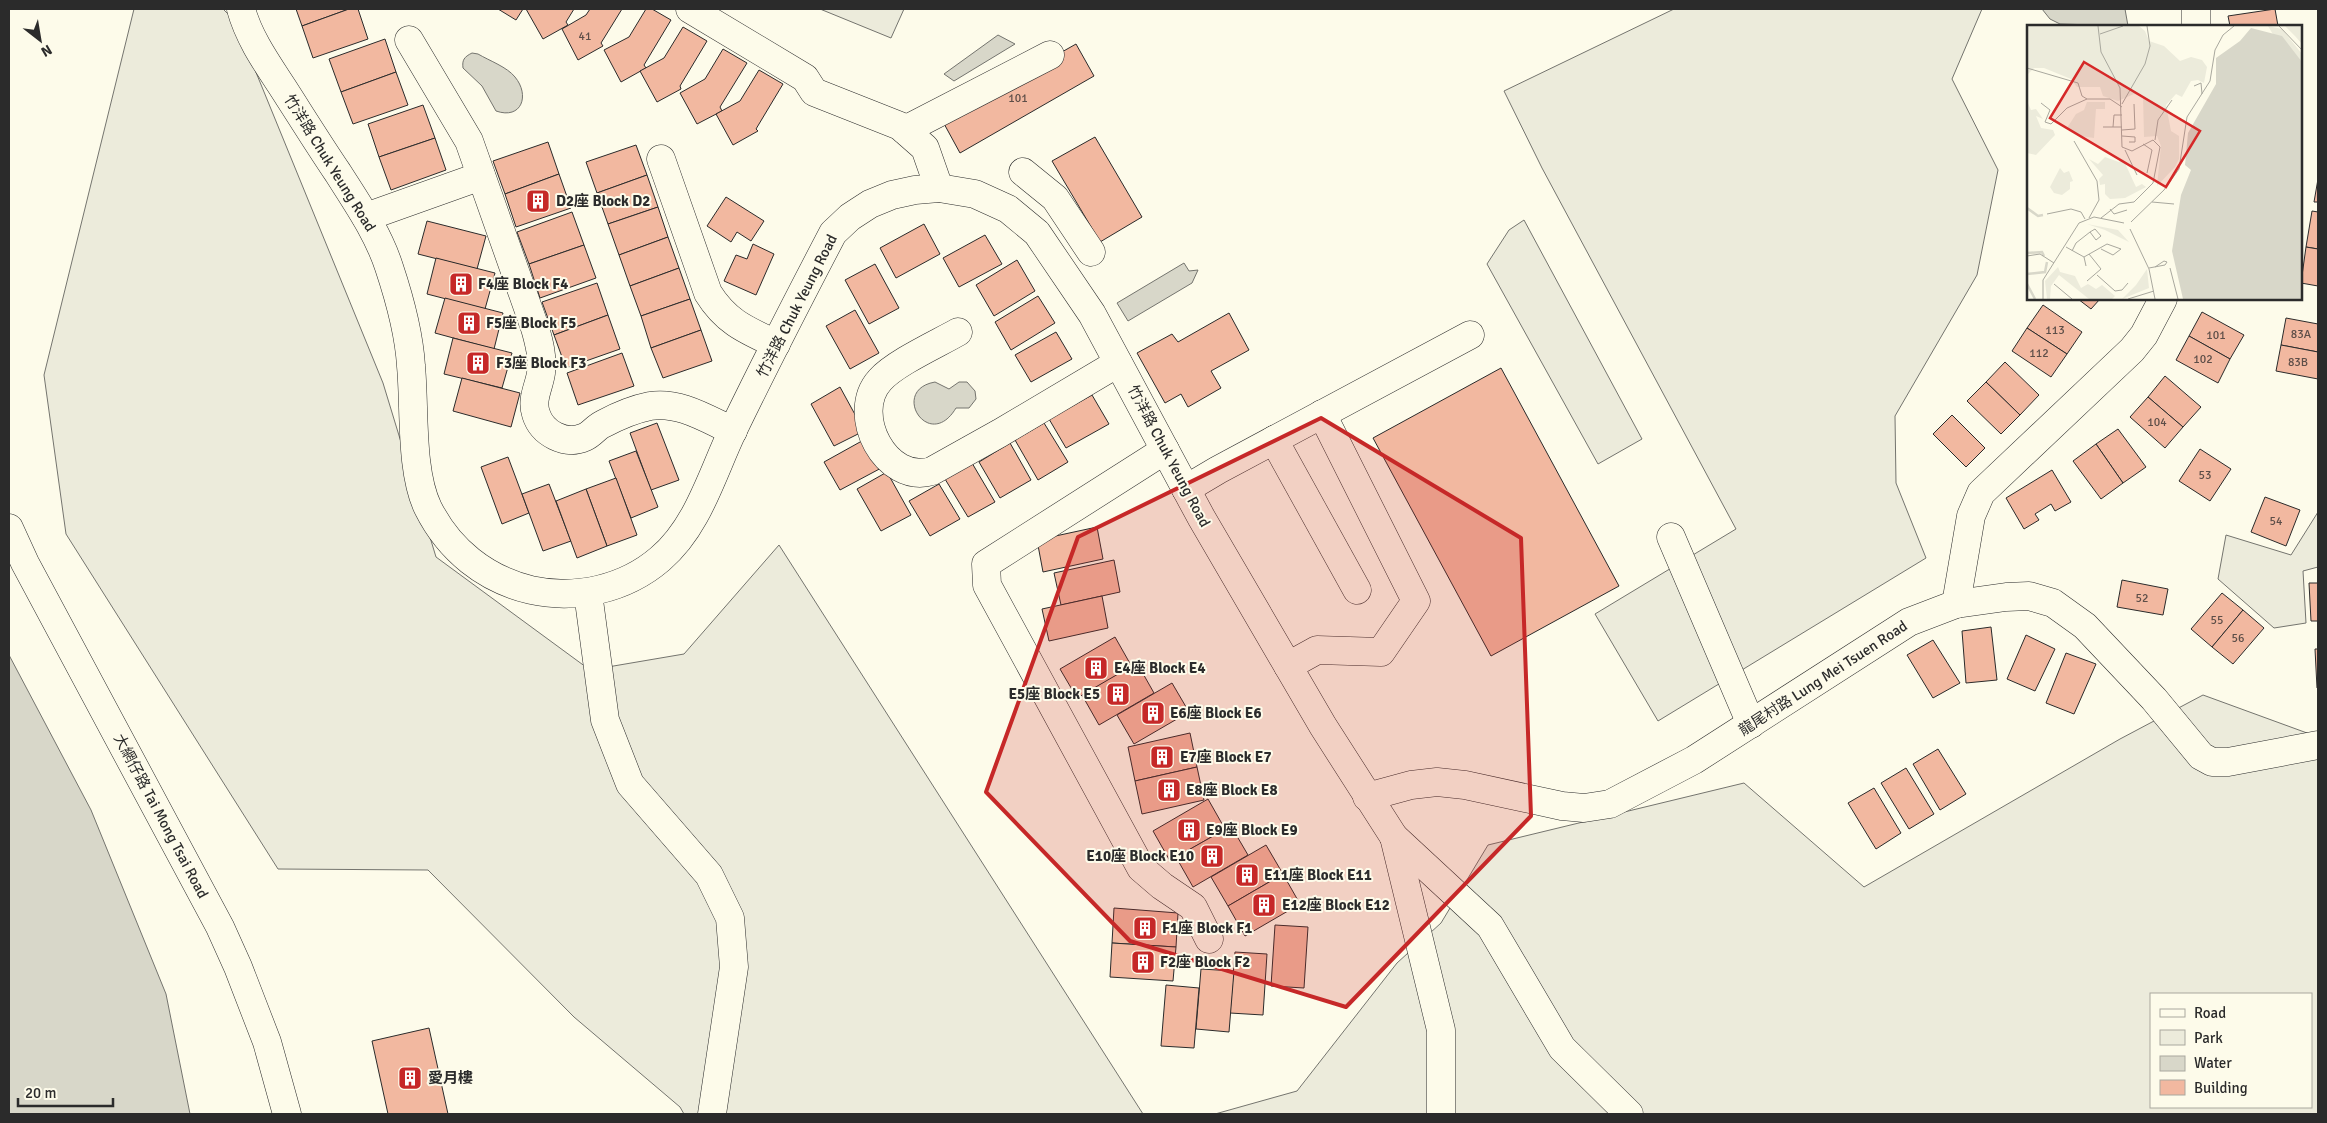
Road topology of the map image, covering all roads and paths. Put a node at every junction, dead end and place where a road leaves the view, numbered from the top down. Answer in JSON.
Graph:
{"nodes":[{"id":1,"x":241,"y":9,"type":"edge"},
{"id":2,"x":690,"y":9,"type":"edge"},
{"id":3,"x":2196,"y":9,"type":"edge"},
{"id":4,"x":2196,"y":25,"type":"edge"},
{"id":5,"x":409,"y":40,"type":"dead end"},
{"id":6,"x":1050,"y":55,"type":"dead end"},
{"id":7,"x":905,"y":130,"type":"junction"},
{"id":8,"x":661,"y":159,"type":"dead end"},
{"id":9,"x":1024,"y":172,"type":"dead end"},
{"id":10,"x":481,"y":176,"type":"junction"},
{"id":11,"x":939,"y":188,"type":"junction"},
{"id":12,"x":1055,"y":198,"type":"junction"},
{"id":13,"x":366,"y":217,"type":"junction"},
{"id":14,"x":1037,"y":233,"type":"junction"},
{"id":15,"x":1091,"y":252,"type":"dead end"},
{"id":16,"x":2162,"y":300,"type":"edge"},
{"id":17,"x":958,"y":332,"type":"dead end"},
{"id":18,"x":1470,"y":335,"type":"dead end"},
{"id":19,"x":776,"y":344,"type":"junction"},
{"id":20,"x":1118,"y":363,"type":"junction"},
{"id":21,"x":1322,"y":414,"type":"junction"},
{"id":22,"x":733,"y":431,"type":"junction"},
{"id":23,"x":1274,"y":440,"type":"junction"},
{"id":24,"x":1165,"y":450,"type":"junction"},
{"id":25,"x":1186,"y":489,"type":"junction"},
{"id":26,"x":9,"y":528,"type":"edge"},
{"id":27,"x":1671,"y":537,"type":"dead end"},
{"id":28,"x":1357,"y":590,"type":"dead end"},
{"id":29,"x":588,"y":593,"type":"junction"},
{"id":30,"x":1956,"y":604,"type":"junction"},
{"id":31,"x":1288,"y":666,"type":"junction"},
{"id":32,"x":1751,"y":724,"type":"junction"},
{"id":33,"x":2318,"y":745,"type":"edge"},
{"id":34,"x":1367,"y":797,"type":"junction"},
{"id":35,"x":1394,"y":837,"type":"junction"},
{"id":36,"x":1209,"y":939,"type":"dead end"},
{"id":37,"x":287,"y":1114,"type":"edge"},
{"id":38,"x":712,"y":1114,"type":"edge"},
{"id":39,"x":1440,"y":1114,"type":"edge"},
{"id":40,"x":1628,"y":1114,"type":"edge"}],
"edges":[{"from":1,"to":13,"type":"street","name":"竹洋路 Chuk Yeung Road"},
{"from":2,"to":7,"type":"street"},
{"from":3,"to":4,"type":"street"},
{"from":5,"to":10,"type":"street"},
{"from":6,"to":7,"type":"street"},
{"from":7,"to":11,"type":"street"},
{"from":8,"to":19,"type":"street"},
{"from":9,"to":12,"type":"street"},
{"from":10,"to":13,"type":"street"},
{"from":10,"to":22,"type":"street"},
{"from":11,"to":14,"type":"street","name":"竹洋路 Chuk Yeung Road"},
{"from":11,"to":19,"type":"street","name":"竹洋路 Chuk Yeung Road"},
{"from":12,"to":14,"type":"street"},
{"from":12,"to":15,"type":"street"},
{"from":13,"to":29,"type":"street","name":"竹洋路 Chuk Yeung Road"},
{"from":14,"to":20,"type":"street","name":"竹洋路 Chuk Yeung Road"},
{"from":16,"to":30,"type":"street"},
{"from":17,"to":20,"type":"street"},
{"from":18,"to":21,"type":"street"},
{"from":19,"to":22,"type":"street","name":"竹洋路 Chuk Yeung Road"},
{"from":20,"to":24,"type":"street","name":"竹洋路 Chuk Yeung Road"},
{"from":21,"to":23,"type":"street"},
{"from":21,"to":31,"type":"street"},
{"from":22,"to":29,"type":"street","name":"竹洋路 Chuk Yeung Road"},
{"from":23,"to":25,"type":"street"},
{"from":23,"to":28,"type":"street"},
{"from":24,"to":25,"type":"street","name":"竹洋路 Chuk Yeung Road"},
{"from":24,"to":36,"type":"street"},
{"from":25,"to":31,"type":"street","name":"竹洋路 Chuk Yeung Road"},
{"from":26,"to":37,"type":"street","name":"大網仔路 Tai Mong Tsai Road"},
{"from":27,"to":32,"type":"street"},
{"from":29,"to":38,"type":"street"},
{"from":30,"to":32,"type":"street","name":"龍尾村路 Lung Mei Tsuen Road"},
{"from":30,"to":33,"type":"street","name":"龍尾村路 Lung Mei Tsuen Road"},
{"from":31,"to":34,"type":"street","name":"竹洋路 Chuk Yeung Road"},
{"from":32,"to":34,"type":"street","name":"龍尾村路 Lung Mei Tsuen Road"},
{"from":34,"to":35,"type":"street","name":"竹洋路 Chuk Yeung Road"},
{"from":35,"to":39,"type":"street"},
{"from":35,"to":40,"type":"street","name":"竹洋路 Chuk Yeung Road"}]}
